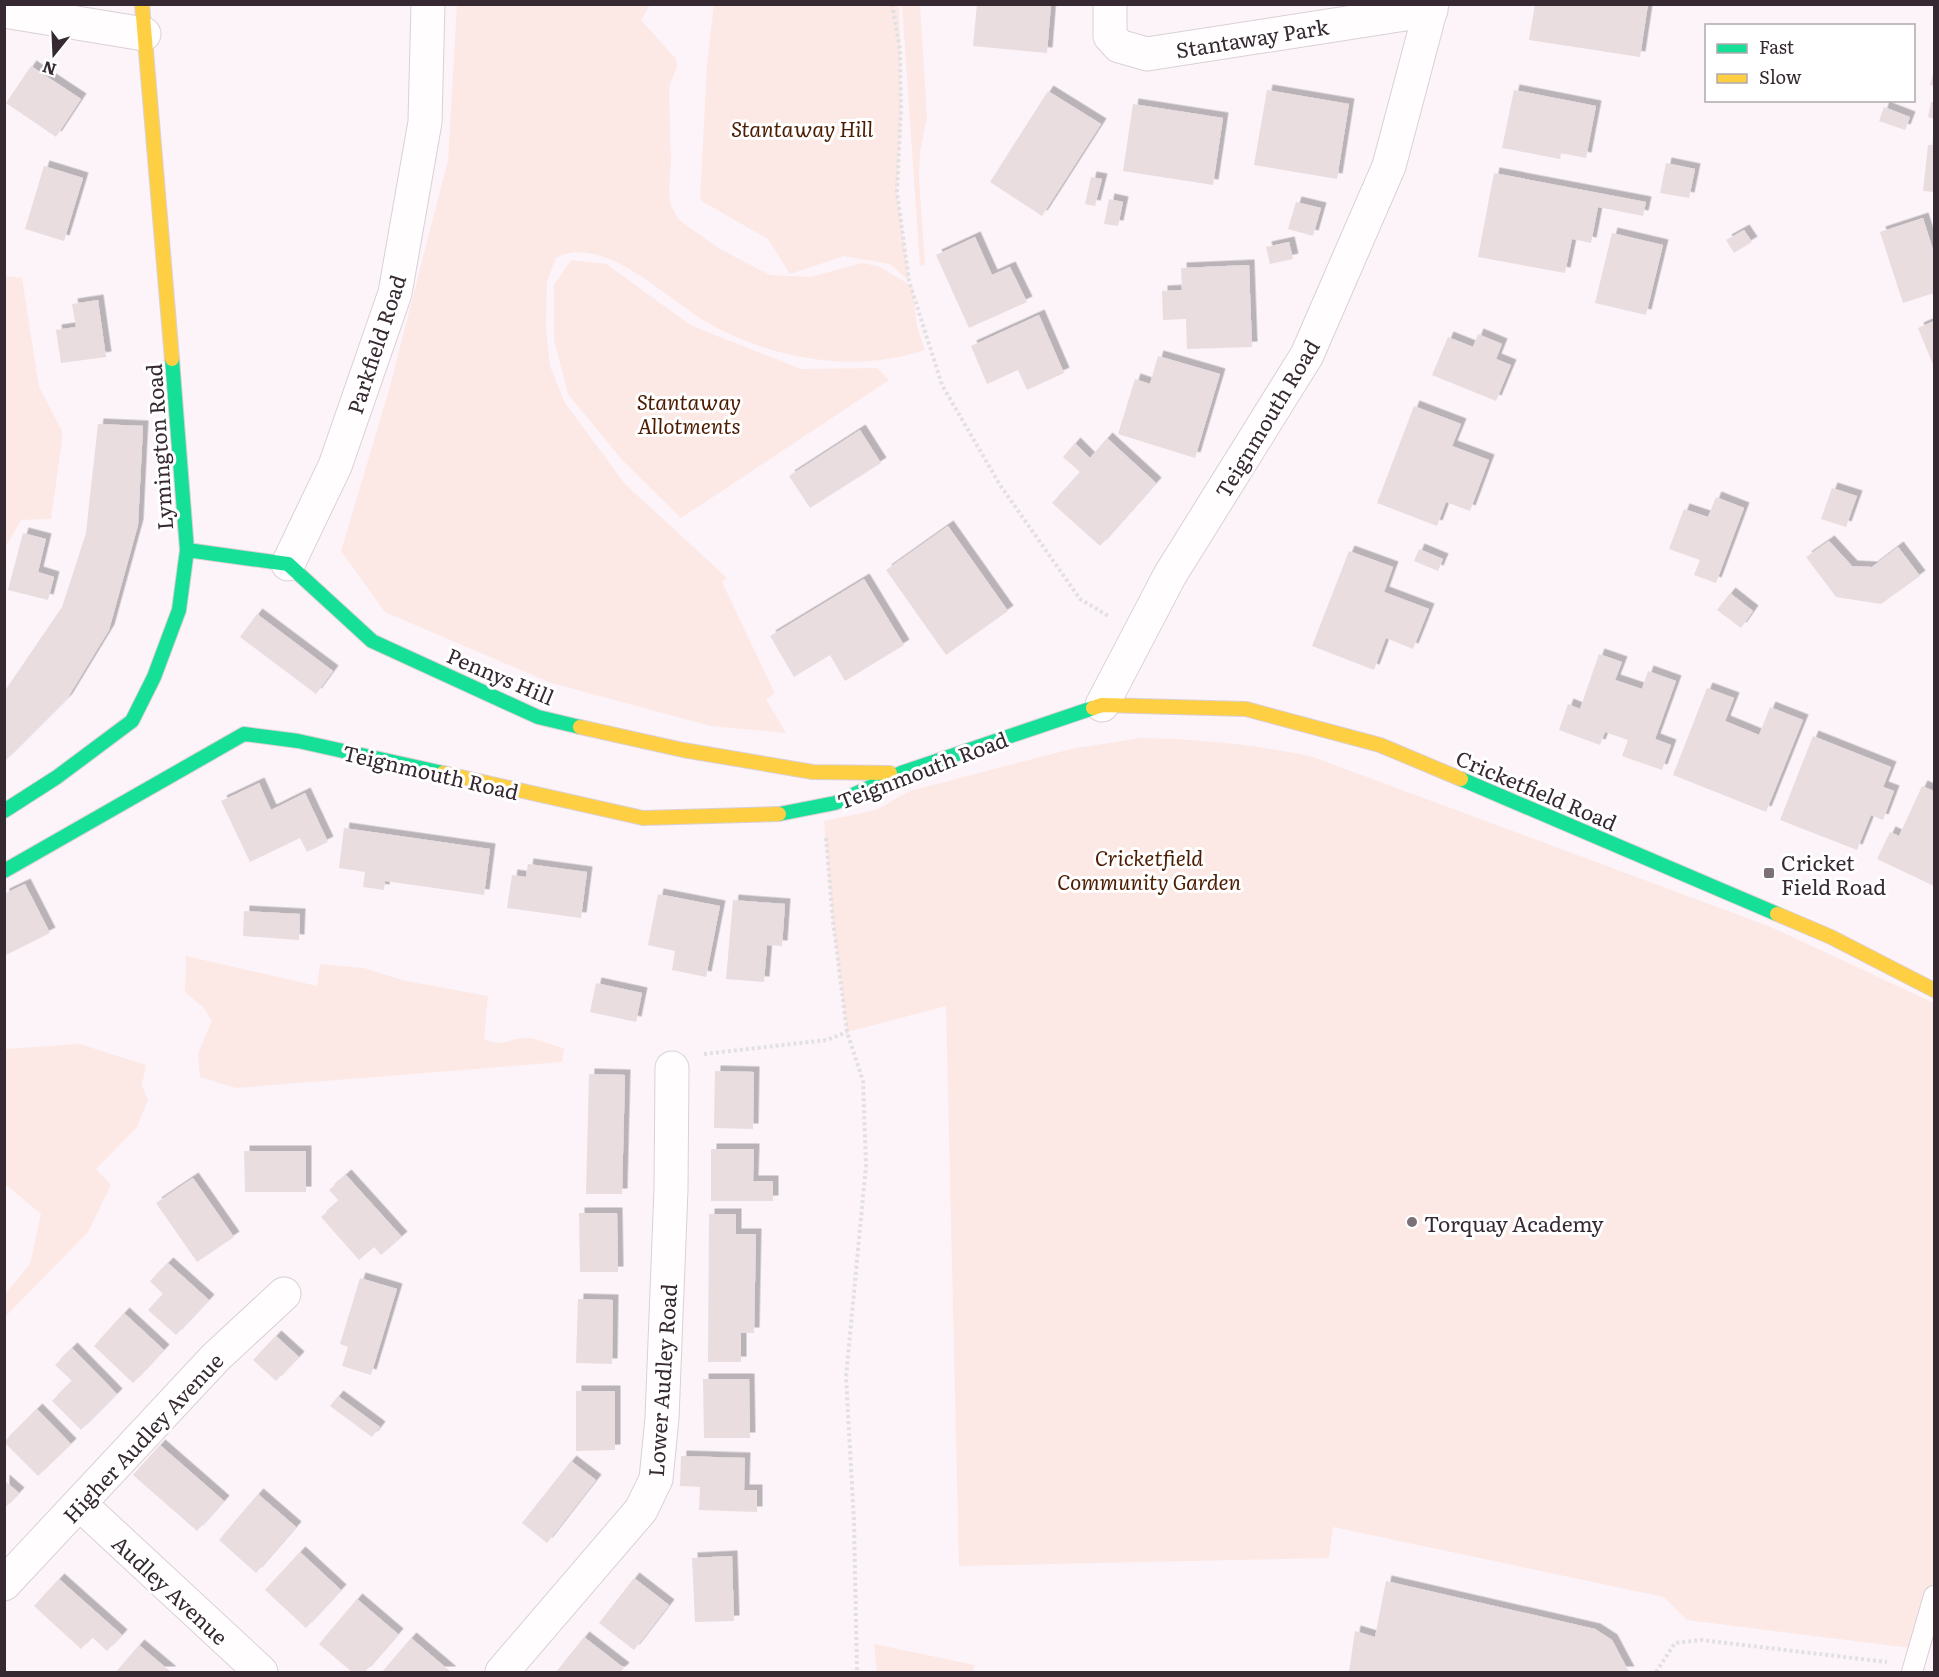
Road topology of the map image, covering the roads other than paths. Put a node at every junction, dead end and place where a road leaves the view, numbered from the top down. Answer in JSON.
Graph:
{"nodes":[{"id":1,"x":428,"y":4,"type":"edge"},
{"id":2,"x":1110,"y":4,"type":"edge"},
{"id":3,"x":1431,"y":7,"type":"edge"},
{"id":4,"x":4,"y":11,"type":"edge"},
{"id":5,"x":143,"y":19,"type":"edge"},
{"id":6,"x":187,"y":550,"type":"junction"},
{"id":7,"x":288,"y":564,"type":"junction"},
{"id":8,"x":1102,"y":705,"type":"junction"},
{"id":9,"x":901,"y":773,"type":"junction"},
{"id":10,"x":4,"y":811,"type":"edge"},
{"id":11,"x":4,"y":871,"type":"edge"},
{"id":12,"x":1935,"y":990,"type":"edge"},
{"id":13,"x":672,"y":1068,"type":"road end"},
{"id":14,"x":284,"y":1294,"type":"dead end"},
{"id":15,"x":81,"y":1505,"type":"junction"},
{"id":16,"x":4,"y":1584,"type":"edge"},
{"id":17,"x":1935,"y":1596,"type":"edge"},
{"id":18,"x":1913,"y":1669,"type":"edge"},
{"id":19,"x":261,"y":1672,"type":"edge"},
{"id":20,"x":502,"y":1672,"type":"edge"}],
"edges":[{"from":1,"to":7,"type":"street","name":"Parkfield Road"},
{"from":2,"to":3,"type":"street","name":"Stantaway Park"},
{"from":3,"to":8,"type":"street","name":"Teignmouth Road"},
{"from":4,"to":5,"type":"street"},
{"from":5,"to":6,"type":"street","name":"Lymington Road"},
{"from":6,"to":7,"type":"street"},
{"from":6,"to":10,"type":"street","name":"Lymington Road"},
{"from":7,"to":9,"type":"street","name":"Pennys Hill"},
{"from":8,"to":9,"type":"street","name":"Teignmouth Road"},
{"from":8,"to":12,"type":"street","name":"Cricketfield Road"},
{"from":9,"to":11,"type":"street","name":"Teignmouth Road"},
{"from":13,"to":20,"type":"street","name":"Lower Audley Road"},
{"from":14,"to":15,"type":"street","name":"Higher Audley Avenue"},
{"from":15,"to":16,"type":"street","name":"Higher Audley Avenue"},
{"from":15,"to":19,"type":"street","name":"Audley Avenue"},
{"from":17,"to":18,"type":"lane"}]}
